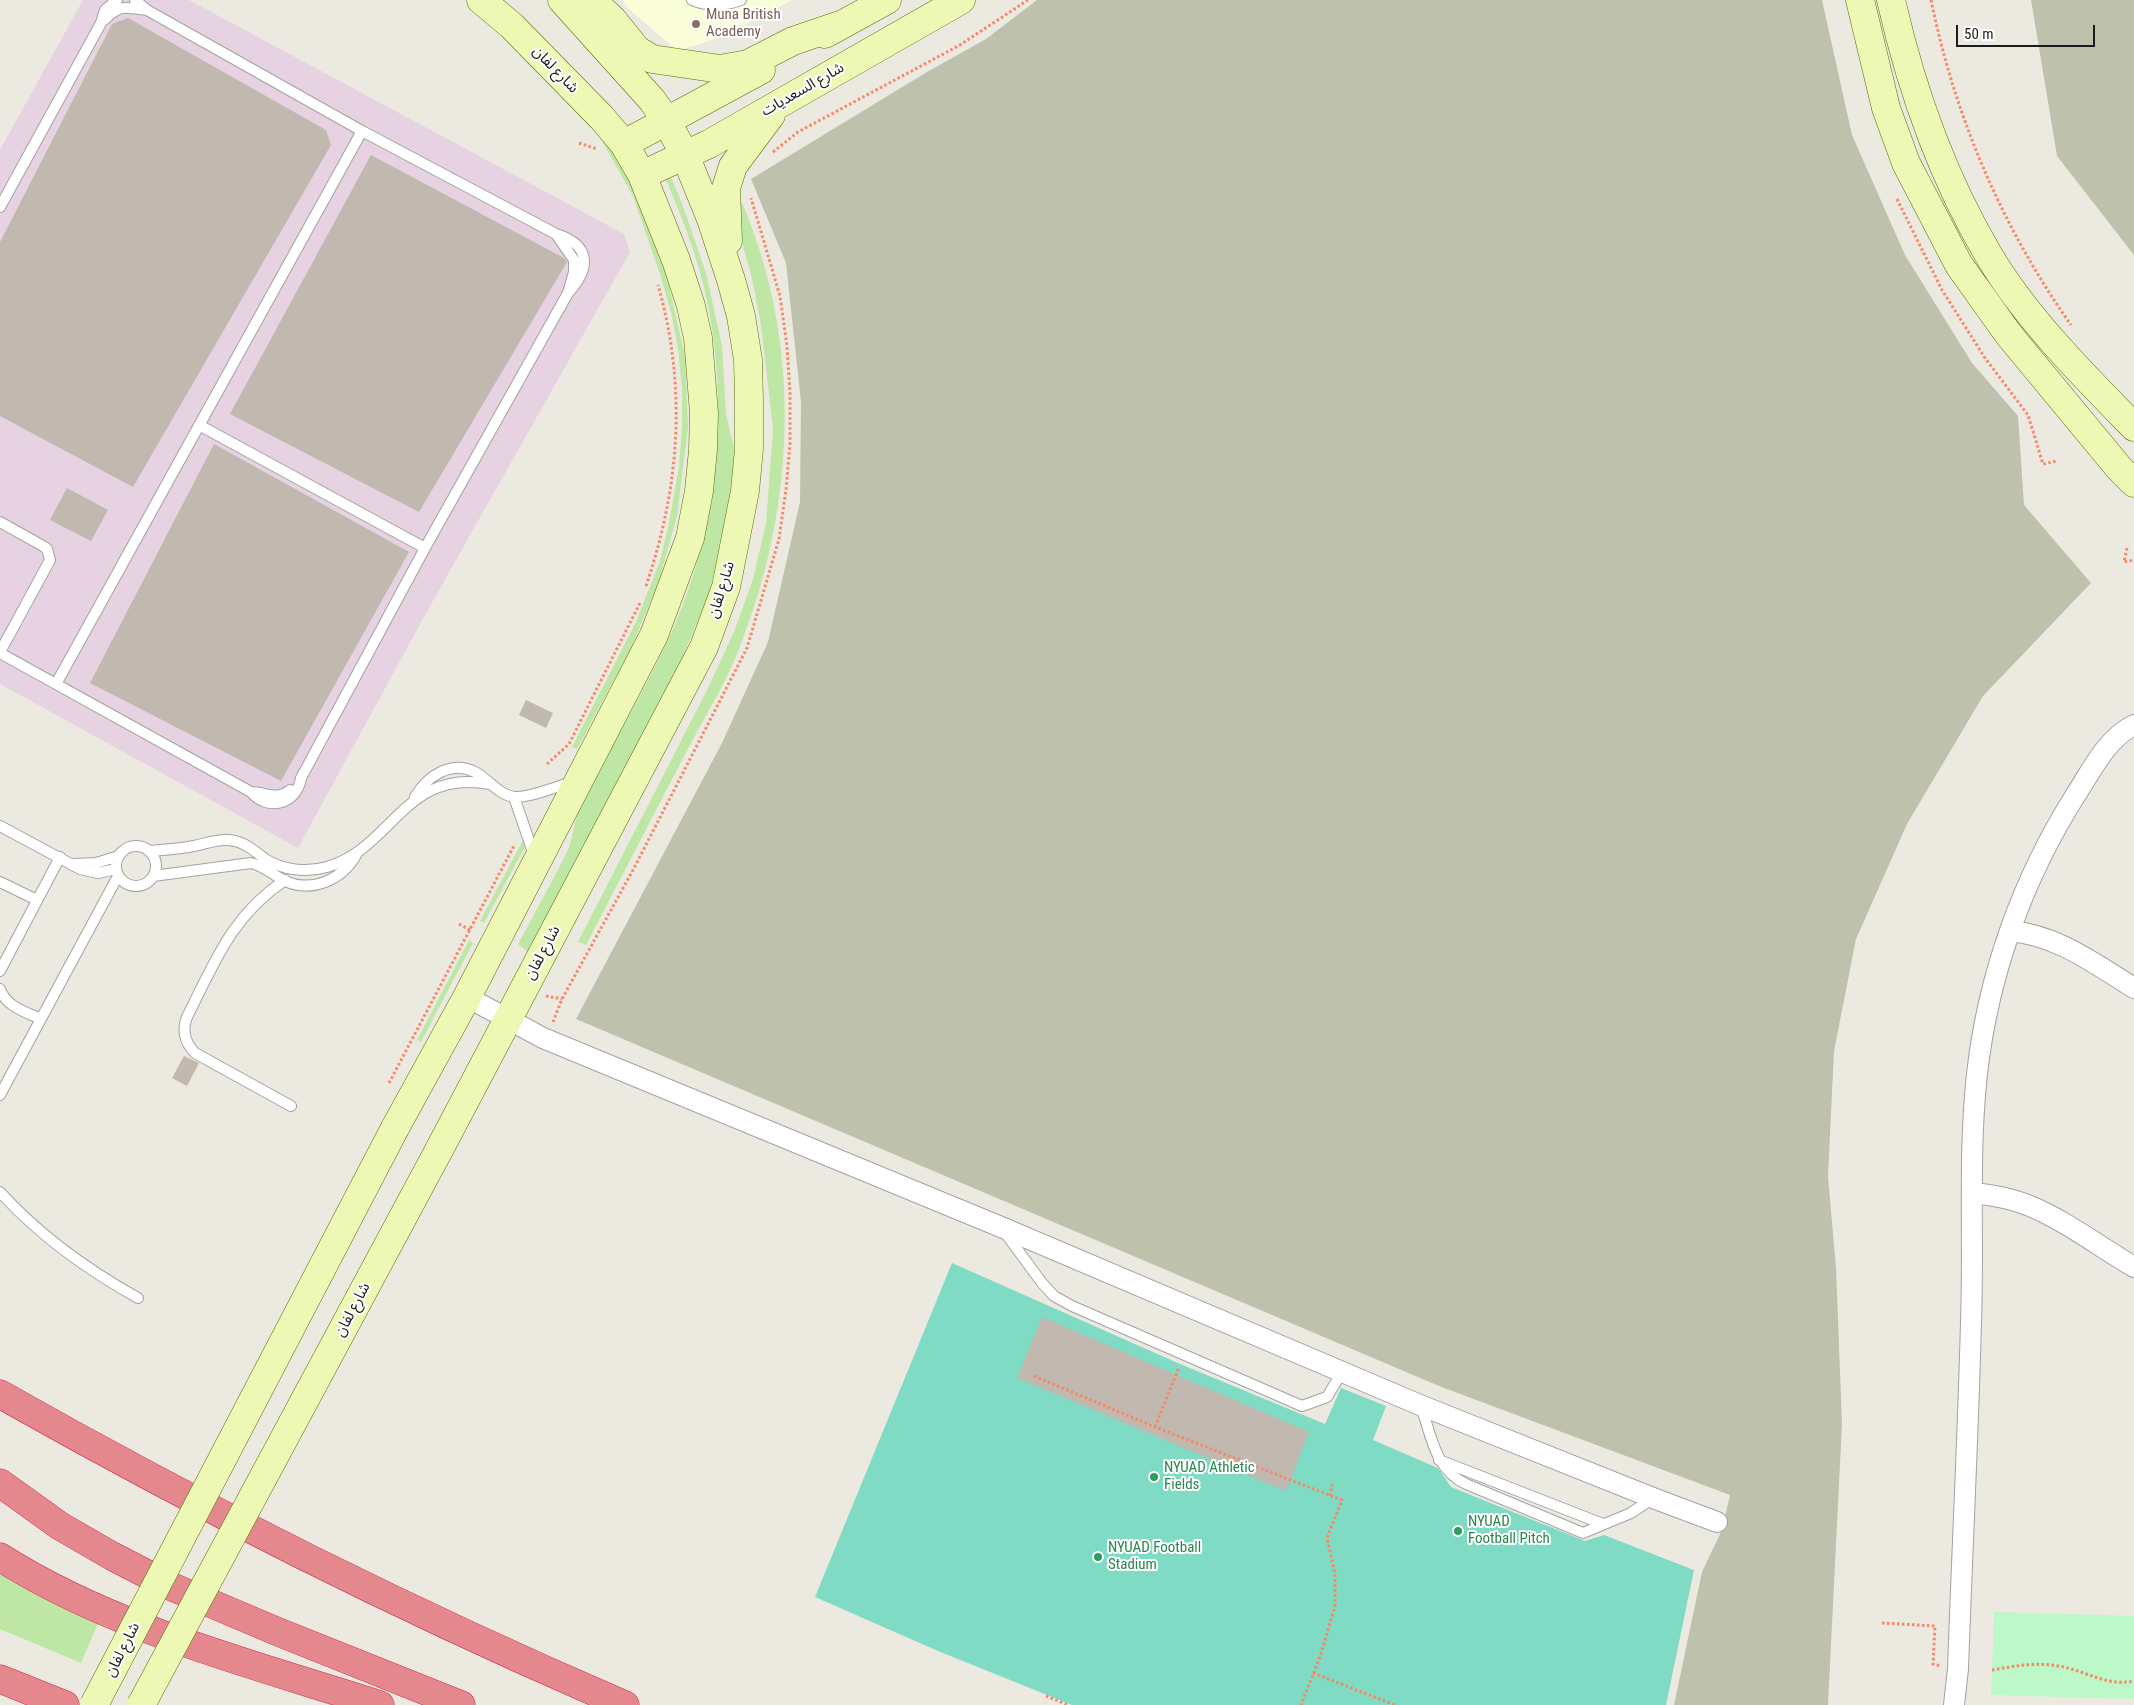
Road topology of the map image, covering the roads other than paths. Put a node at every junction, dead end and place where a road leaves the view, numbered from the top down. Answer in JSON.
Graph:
{"nodes":[{"id":1,"x":117,"y":0,"type":"edge"},
{"id":2,"x":135,"y":0,"type":"edge"},
{"id":3,"x":481,"y":0,"type":"edge"},
{"id":4,"x":692,"y":0,"type":"edge"},
{"id":5,"x":742,"y":0,"type":"edge"},
{"id":6,"x":887,"y":0,"type":"edge"},
{"id":7,"x":961,"y":0,"type":"edge"},
{"id":8,"x":1860,"y":0,"type":"edge"},
{"id":9,"x":1891,"y":0,"type":"edge"},
{"id":10,"x":563,"y":1,"type":"edge"},
{"id":11,"x":148,"y":10,"type":"junction"},
{"id":12,"x":101,"y":22,"type":"junction"},
{"id":13,"x":840,"y":26,"type":"junction"},
{"id":14,"x":778,"y":106,"type":"junction"},
{"id":15,"x":666,"y":120,"type":"junction"},
{"id":16,"x":362,"y":131,"type":"junction"},
{"id":17,"x":613,"y":147,"type":"junction"},
{"id":18,"x":685,"y":155,"type":"junction"},
{"id":19,"x":642,"y":175,"type":"junction"},
{"id":20,"x":0,"y":207,"type":"edge"},
{"id":21,"x":731,"y":280,"type":"junction"},
{"id":22,"x":200,"y":425,"type":"junction"},
{"id":23,"x":2134,"y":428,"type":"edge"},
{"id":24,"x":2129,"y":468,"type":"edge"},
{"id":25,"x":0,"y":522,"type":"edge"},
{"id":26,"x":425,"y":548,"type":"junction"},
{"id":27,"x":0,"y":652,"type":"edge"},
{"id":28,"x":56,"y":684,"type":"junction"},
{"id":29,"x":2134,"y":724,"type":"edge"},
{"id":30,"x":581,"y":778,"type":"junction"},
{"id":31,"x":514,"y":797,"type":"junction"},
{"id":32,"x":0,"y":826,"type":"edge"},
{"id":33,"x":359,"y":850,"type":"junction"},
{"id":34,"x":149,"y":851,"type":"junction"},
{"id":35,"x":119,"y":856,"type":"junction"},
{"id":36,"x":60,"y":857,"type":"junction"},
{"id":37,"x":260,"y":861,"type":"junction"},
{"id":38,"x":536,"y":863,"type":"junction"},
{"id":39,"x":73,"y":864,"type":"junction"},
{"id":40,"x":117,"y":872,"type":"junction"},
{"id":41,"x":153,"y":876,"type":"junction"},
{"id":42,"x":285,"y":880,"type":"junction"},
{"id":43,"x":0,"y":882,"type":"edge"},
{"id":44,"x":37,"y":900,"type":"junction"},
{"id":45,"x":2010,"y":931,"type":"junction"},
{"id":46,"x":0,"y":970,"type":"edge"},
{"id":47,"x":2134,"y":988,"type":"edge"},
{"id":48,"x":0,"y":990,"type":"edge"},
{"id":49,"x":467,"y":997,"type":"junction"},
{"id":50,"x":41,"y":1019,"type":"junction"},
{"id":51,"x":508,"y":1019,"type":"junction"},
{"id":52,"x":0,"y":1095,"type":"edge"},
{"id":53,"x":291,"y":1106,"type":"dead end"},
{"id":54,"x":0,"y":1192,"type":"edge"},
{"id":55,"x":1973,"y":1193,"type":"junction"},
{"id":56,"x":1001,"y":1227,"type":"junction"},
{"id":57,"x":2134,"y":1268,"type":"edge"},
{"id":58,"x":138,"y":1298,"type":"dead end"},
{"id":59,"x":1342,"y":1372,"type":"junction"},
{"id":60,"x":0,"y":1394,"type":"edge"},
{"id":61,"x":1420,"y":1405,"type":"junction"},
{"id":62,"x":1439,"y":1460,"type":"junction"},
{"id":63,"x":0,"y":1483,"type":"edge"},
{"id":64,"x":1653,"y":1498,"type":"junction"},
{"id":65,"x":1717,"y":1522,"type":"dead end"},
{"id":66,"x":1603,"y":1524,"type":"junction"},
{"id":67,"x":0,"y":1557,"type":"edge"},
{"id":68,"x":0,"y":1679,"type":"edge"},
{"id":69,"x":65,"y":1705,"type":"edge"},
{"id":70,"x":94,"y":1705,"type":"edge"},
{"id":71,"x":141,"y":1705,"type":"edge"},
{"id":72,"x":380,"y":1705,"type":"edge"},
{"id":73,"x":461,"y":1705,"type":"edge"},
{"id":74,"x":625,"y":1705,"type":"edge"},
{"id":75,"x":1954,"y":1705,"type":"edge"}],
"edges":[{"from":1,"to":12,"type":"lane"},
{"from":2,"to":11,"type":"lane"},
{"from":3,"to":17,"type":"street","name":"شارع لفان"},
{"from":4,"to":5,"type":"lane"},
{"from":6,"to":13,"type":"street"},
{"from":7,"to":14,"type":"street","name":"شارع السعديات"},
{"from":8,"to":24,"type":"street"},
{"from":9,"to":23,"type":"street"},
{"from":10,"to":13,"type":"street"},
{"from":10,"to":15,"type":"street"},
{"from":11,"to":12,"type":"lane"},
{"from":11,"to":16,"type":"lane"},
{"from":12,"to":20,"type":"lane"},
{"from":13,"to":15,"type":"street"},
{"from":14,"to":18,"type":"street","name":"شارع السعديات"},
{"from":14,"to":21,"type":"street"},
{"from":15,"to":17,"type":"street"},
{"from":15,"to":18,"type":"street","name":"شارع لفان"},
{"from":16,"to":22,"type":"lane"},
{"from":16,"to":26,"type":"lane"},
{"from":17,"to":19,"type":"street","name":"شارع لفان"},
{"from":18,"to":19,"type":"street","name":"شارع السعديات"},
{"from":18,"to":21,"type":"street","name":"شارع لفان"},
{"from":19,"to":30,"type":"street","name":"شارع لفان"},
{"from":21,"to":51,"type":"street","name":"شارع لفان"},
{"from":22,"to":26,"type":"lane"},
{"from":22,"to":28,"type":"lane"},
{"from":25,"to":27,"type":"lane"},
{"from":26,"to":28,"type":"lane"},
{"from":27,"to":28,"type":"lane"},
{"from":29,"to":45,"type":"street"},
{"from":30,"to":31,"type":"lane"},
{"from":30,"to":38,"type":"street","name":"شارع لفان"},
{"from":31,"to":33,"type":"lane"},
{"from":31,"to":38,"type":"lane"},
{"from":32,"to":36,"type":"lane"},
{"from":33,"to":37,"type":"lane"},
{"from":33,"to":42,"type":"lane"},
{"from":34,"to":35,"type":"lane"},
{"from":34,"to":37,"type":"lane"},
{"from":34,"to":41,"type":"lane"},
{"from":35,"to":39,"type":"lane"},
{"from":35,"to":40,"type":"lane"},
{"from":36,"to":39,"type":"lane"},
{"from":36,"to":44,"type":"lane"},
{"from":37,"to":41,"type":"lane"},
{"from":37,"to":42,"type":"lane"},
{"from":38,"to":49,"type":"street","name":"شارع لفان"},
{"from":39,"to":40,"type":"lane"},
{"from":40,"to":41,"type":"lane"},
{"from":40,"to":50,"type":"lane"},
{"from":42,"to":53,"type":"lane"},
{"from":43,"to":44,"type":"lane"},
{"from":44,"to":46,"type":"lane"},
{"from":45,"to":47,"type":"street"},
{"from":45,"to":55,"type":"street"},
{"from":48,"to":50,"type":"lane"},
{"from":49,"to":51,"type":"street"},
{"from":49,"to":70,"type":"street","name":"شارع لفان","bridge":true},
{"from":50,"to":52,"type":"lane"},
{"from":51,"to":56,"type":"street"},
{"from":51,"to":71,"type":"street","name":"شارع لفان","bridge":true},
{"from":54,"to":58,"type":"lane"},
{"from":55,"to":57,"type":"street"},
{"from":55,"to":75,"type":"street"},
{"from":56,"to":59,"type":"street"},
{"from":56,"to":59,"type":"lane"},
{"from":59,"to":61,"type":"street"},
{"from":60,"to":74,"type":"highway"},
{"from":61,"to":62,"type":"lane"},
{"from":61,"to":64,"type":"street"},
{"from":62,"to":66,"type":"lane"},
{"from":62,"to":66,"type":"lane"},
{"from":63,"to":73,"type":"highway"},
{"from":64,"to":65,"type":"street"},
{"from":64,"to":66,"type":"lane"},
{"from":67,"to":72,"type":"highway"},
{"from":68,"to":69,"type":"highway"}]}
